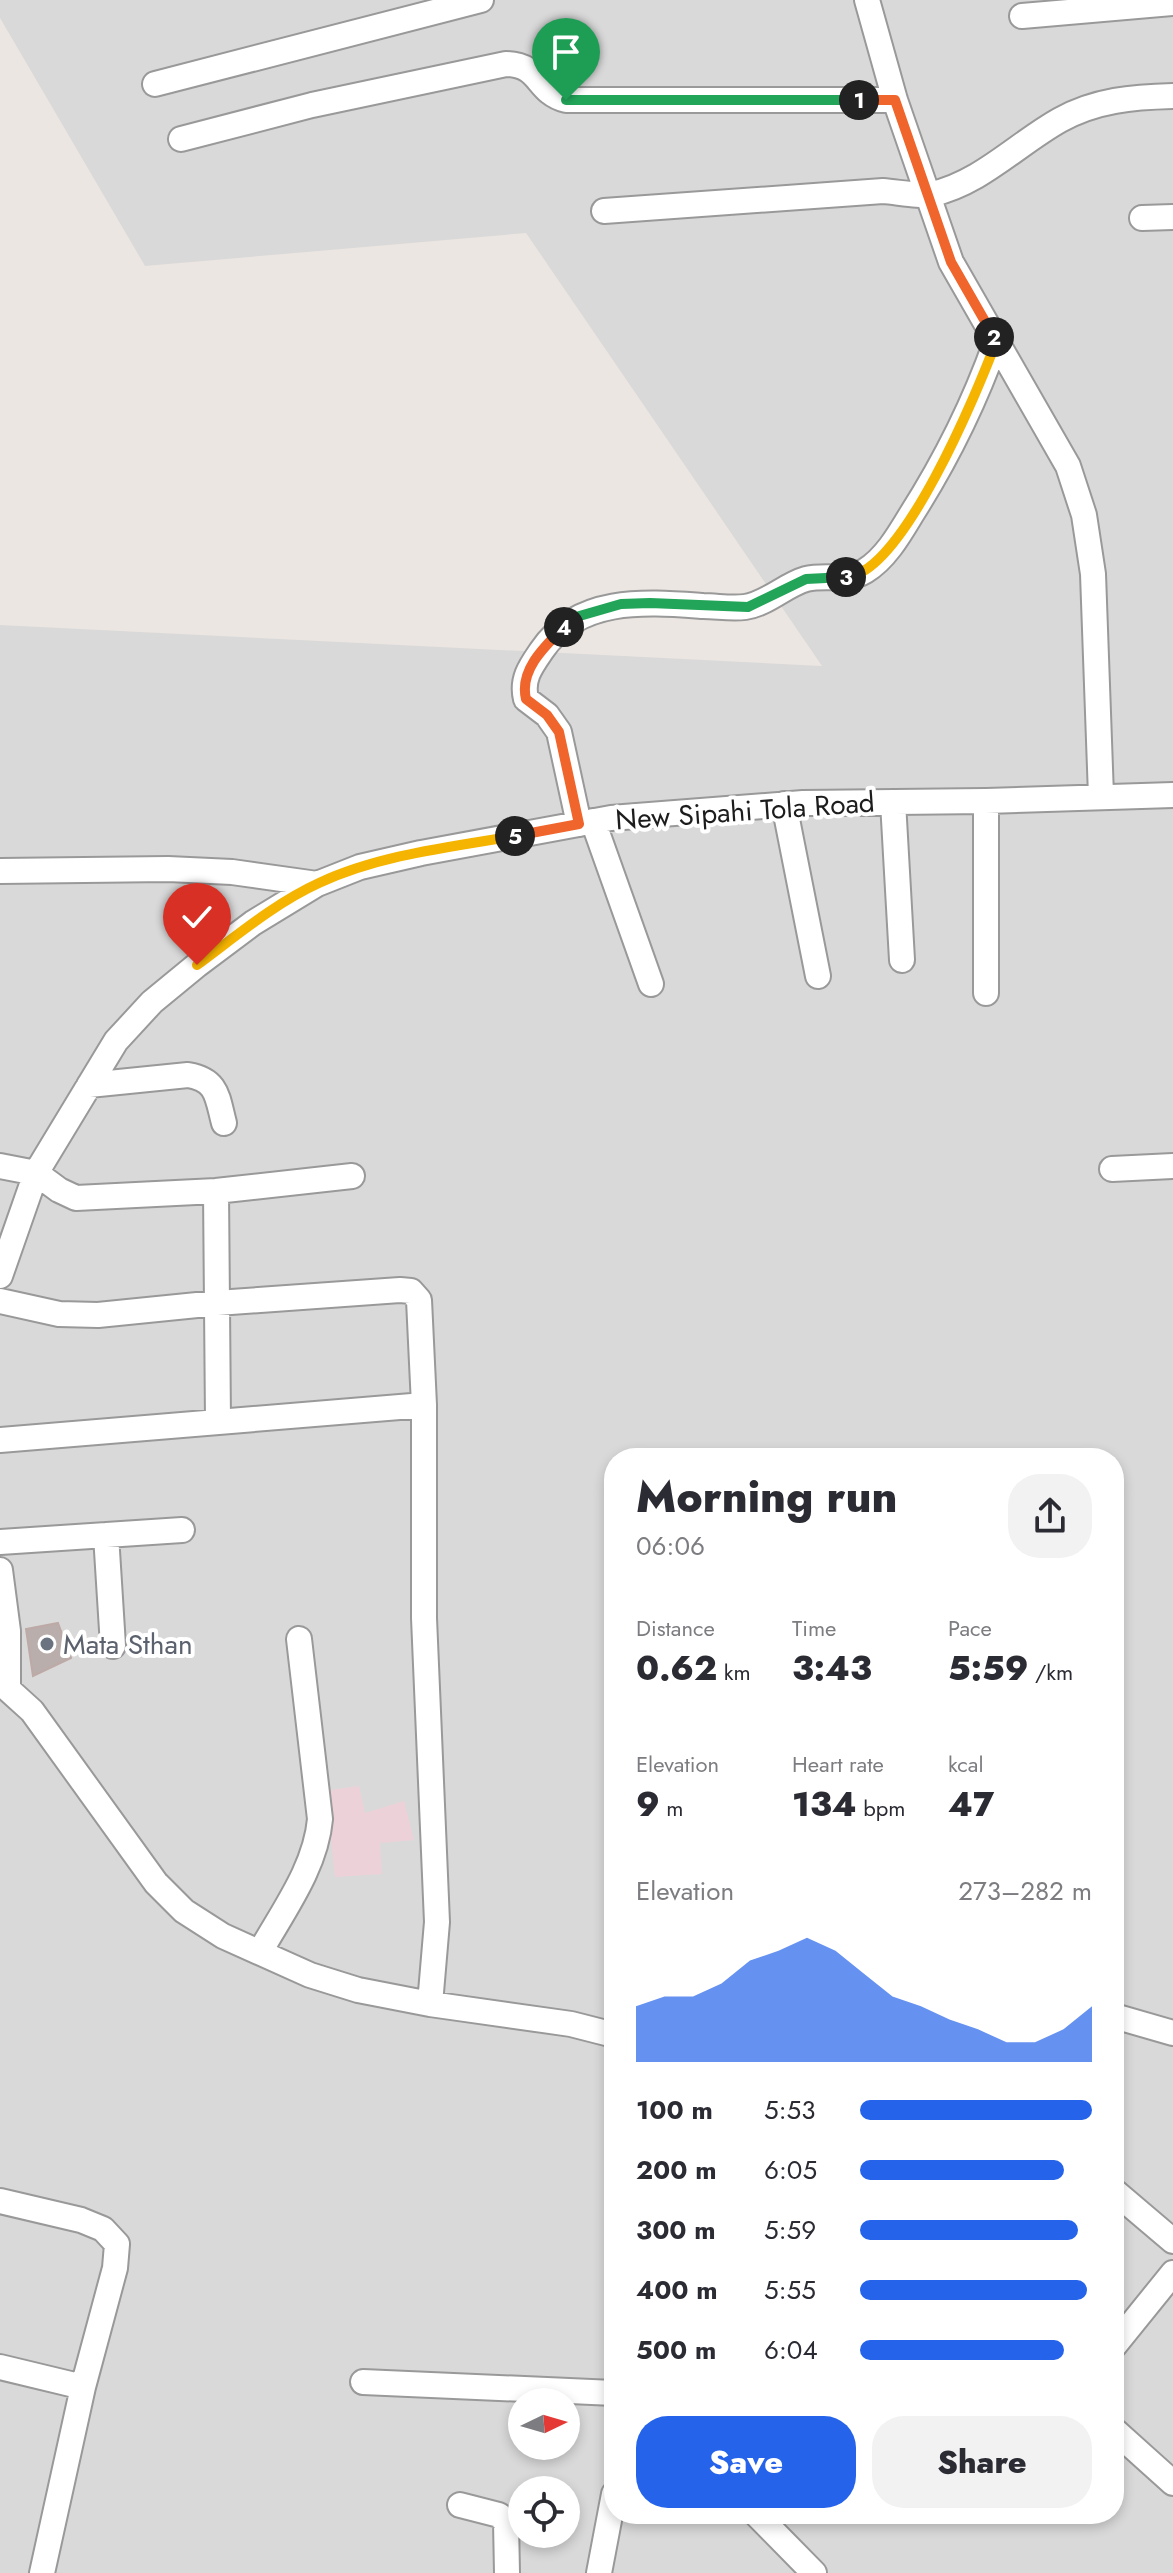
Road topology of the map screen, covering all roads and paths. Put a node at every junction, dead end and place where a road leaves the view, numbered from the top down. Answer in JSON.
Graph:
{"nodes":[{"id":1,"x":481,"y":0,"type":"edge"},
{"id":2,"x":867,"y":0,"type":"edge"},
{"id":3,"x":1173,"y":3,"type":"edge"},
{"id":4,"x":1022,"y":16,"type":"dead end"},
{"id":5,"x":155,"y":84,"type":"dead end"},
{"id":6,"x":1173,"y":96,"type":"edge"},
{"id":7,"x":895,"y":100,"type":"junction"},
{"id":8,"x":181,"y":139,"type":"dead end"},
{"id":9,"x":928,"y":195,"type":"junction"},
{"id":10,"x":604,"y":211,"type":"dead end"},
{"id":11,"x":1173,"y":217,"type":"edge"},
{"id":12,"x":1142,"y":218,"type":"dead end"},
{"id":13,"x":996,"y":342,"type":"junction"},
{"id":14,"x":1173,"y":795,"type":"edge"},
{"id":15,"x":1101,"y":796,"type":"junction"},
{"id":16,"x":986,"y":801,"type":"junction"},
{"id":17,"x":893,"y":802,"type":"junction"},
{"id":18,"x":784,"y":804,"type":"junction"},
{"id":19,"x":586,"y":823,"type":"junction"},
{"id":20,"x":0,"y":871,"type":"edge"},
{"id":21,"x":317,"y":884,"type":"junction"},
{"id":22,"x":902,"y":960,"type":"dead end"},
{"id":23,"x":818,"y":976,"type":"dead end"},
{"id":24,"x":651,"y":984,"type":"dead end"},
{"id":25,"x":986,"y":993,"type":"dead end"},
{"id":26,"x":89,"y":1085,"type":"junction"},
{"id":27,"x":224,"y":1123,"type":"dead end"},
{"id":28,"x":0,"y":1166,"type":"edge"},
{"id":29,"x":1173,"y":1166,"type":"edge"},
{"id":30,"x":1112,"y":1169,"type":"dead end"},
{"id":31,"x":36,"y":1173,"type":"junction"},
{"id":32,"x":352,"y":1176,"type":"dead end"},
{"id":33,"x":216,"y":1191,"type":"junction"},
{"id":34,"x":0,"y":1276,"type":"edge"},
{"id":35,"x":0,"y":1301,"type":"edge"},
{"id":36,"x":217,"y":1303,"type":"junction"},
{"id":37,"x":424,"y":1405,"type":"junction"},
{"id":38,"x":218,"y":1421,"type":"junction"},
{"id":39,"x":0,"y":1440,"type":"edge"},
{"id":40,"x":182,"y":1530,"type":"dead end"},
{"id":41,"x":106,"y":1535,"type":"junction"},
{"id":42,"x":0,"y":1542,"type":"edge"},
{"id":43,"x":0,"y":1570,"type":"edge"},
{"id":44,"x":299,"y":1639,"type":"dead end"},
{"id":45,"x":113,"y":1646,"type":"dead end"},
{"id":46,"x":4,"y":1684,"type":"edge"},
{"id":47,"x":260,"y":1952,"type":"junction"},
{"id":48,"x":430,"y":2004,"type":"junction"},
{"id":49,"x":1124,"y":2019,"type":"edge"},
{"id":50,"x":604,"y":2032,"type":"edge"},
{"id":51,"x":1173,"y":2033,"type":"edge"},
{"id":52,"x":1124,"y":2199,"type":"edge"},
{"id":53,"x":0,"y":2201,"type":"edge"},
{"id":54,"x":1173,"y":2241,"type":"edge"},
{"id":55,"x":1173,"y":2273,"type":"edge"},
{"id":56,"x":1124,"y":2334,"type":"edge"},
{"id":57,"x":0,"y":2367,"type":"edge"},
{"id":58,"x":363,"y":2382,"type":"dead end"},
{"id":59,"x":83,"y":2387,"type":"junction"},
{"id":60,"x":604,"y":2393,"type":"edge"},
{"id":61,"x":1124,"y":2439,"type":"edge"},
{"id":62,"x":1173,"y":2483,"type":"edge"},
{"id":63,"x":460,"y":2505,"type":"dead end"},
{"id":64,"x":608,"y":2524,"type":"edge"},
{"id":65,"x":766,"y":2524,"type":"edge"},
{"id":66,"x":42,"y":2573,"type":"edge"},
{"id":67,"x":507,"y":2573,"type":"edge"},
{"id":68,"x":599,"y":2573,"type":"edge"},
{"id":69,"x":814,"y":2573,"type":"edge"}],
"edges":[{"from":1,"to":5,"type":"street"},
{"from":2,"to":7,"type":"street"},
{"from":3,"to":4,"type":"street"},
{"from":6,"to":9,"type":"street"},
{"from":7,"to":8,"type":"street"},
{"from":7,"to":9,"type":"street"},
{"from":9,"to":10,"type":"street"},
{"from":9,"to":13,"type":"street"},
{"from":11,"to":12,"type":"street"},
{"from":13,"to":15,"type":"street"},
{"from":13,"to":19,"type":"street"},
{"from":14,"to":15,"type":"street","name":"New Sipahi Tola Road"},
{"from":15,"to":16,"type":"street","name":"New Sipahi Tola Road"},
{"from":16,"to":17,"type":"street","name":"New Sipahi Tola Road"},
{"from":16,"to":25,"type":"street"},
{"from":17,"to":18,"type":"street","name":"New Sipahi Tola Road"},
{"from":17,"to":22,"type":"street"},
{"from":18,"to":19,"type":"street","name":"New Sipahi Tola Road"},
{"from":18,"to":23,"type":"street"},
{"from":19,"to":21,"type":"street","name":"New Sipahi Tola Road"},
{"from":19,"to":24,"type":"street"},
{"from":20,"to":21,"type":"street"},
{"from":21,"to":26,"type":"street","name":"New Sipahi Tola Road"},
{"from":26,"to":27,"type":"street"},
{"from":26,"to":31,"type":"street","name":"New Sipahi Tola Road"},
{"from":28,"to":31,"type":"street"},
{"from":29,"to":30,"type":"street"},
{"from":31,"to":33,"type":"street"},
{"from":31,"to":34,"type":"street","name":"New Sipahi Tola Road"},
{"from":32,"to":33,"type":"street"},
{"from":33,"to":36,"type":"street"},
{"from":35,"to":36,"type":"street"},
{"from":36,"to":37,"type":"street"},
{"from":36,"to":38,"type":"street"},
{"from":37,"to":38,"type":"street"},
{"from":37,"to":48,"type":"street"},
{"from":38,"to":39,"type":"street"},
{"from":40,"to":41,"type":"street"},
{"from":41,"to":42,"type":"street"},
{"from":41,"to":45,"type":"street"},
{"from":43,"to":46,"type":"street"},
{"from":44,"to":47,"type":"street"},
{"from":46,"to":47,"type":"street"},
{"from":47,"to":48,"type":"street"},
{"from":48,"to":50,"type":"street"},
{"from":49,"to":51,"type":"street"},
{"from":52,"to":54,"type":"street"},
{"from":53,"to":59,"type":"street"},
{"from":55,"to":56,"type":"street"},
{"from":57,"to":59,"type":"street"},
{"from":58,"to":60,"type":"street"},
{"from":59,"to":66,"type":"street"},
{"from":61,"to":62,"type":"street"},
{"from":63,"to":67,"type":"street"},
{"from":64,"to":68,"type":"street"},
{"from":65,"to":69,"type":"street"}]}
